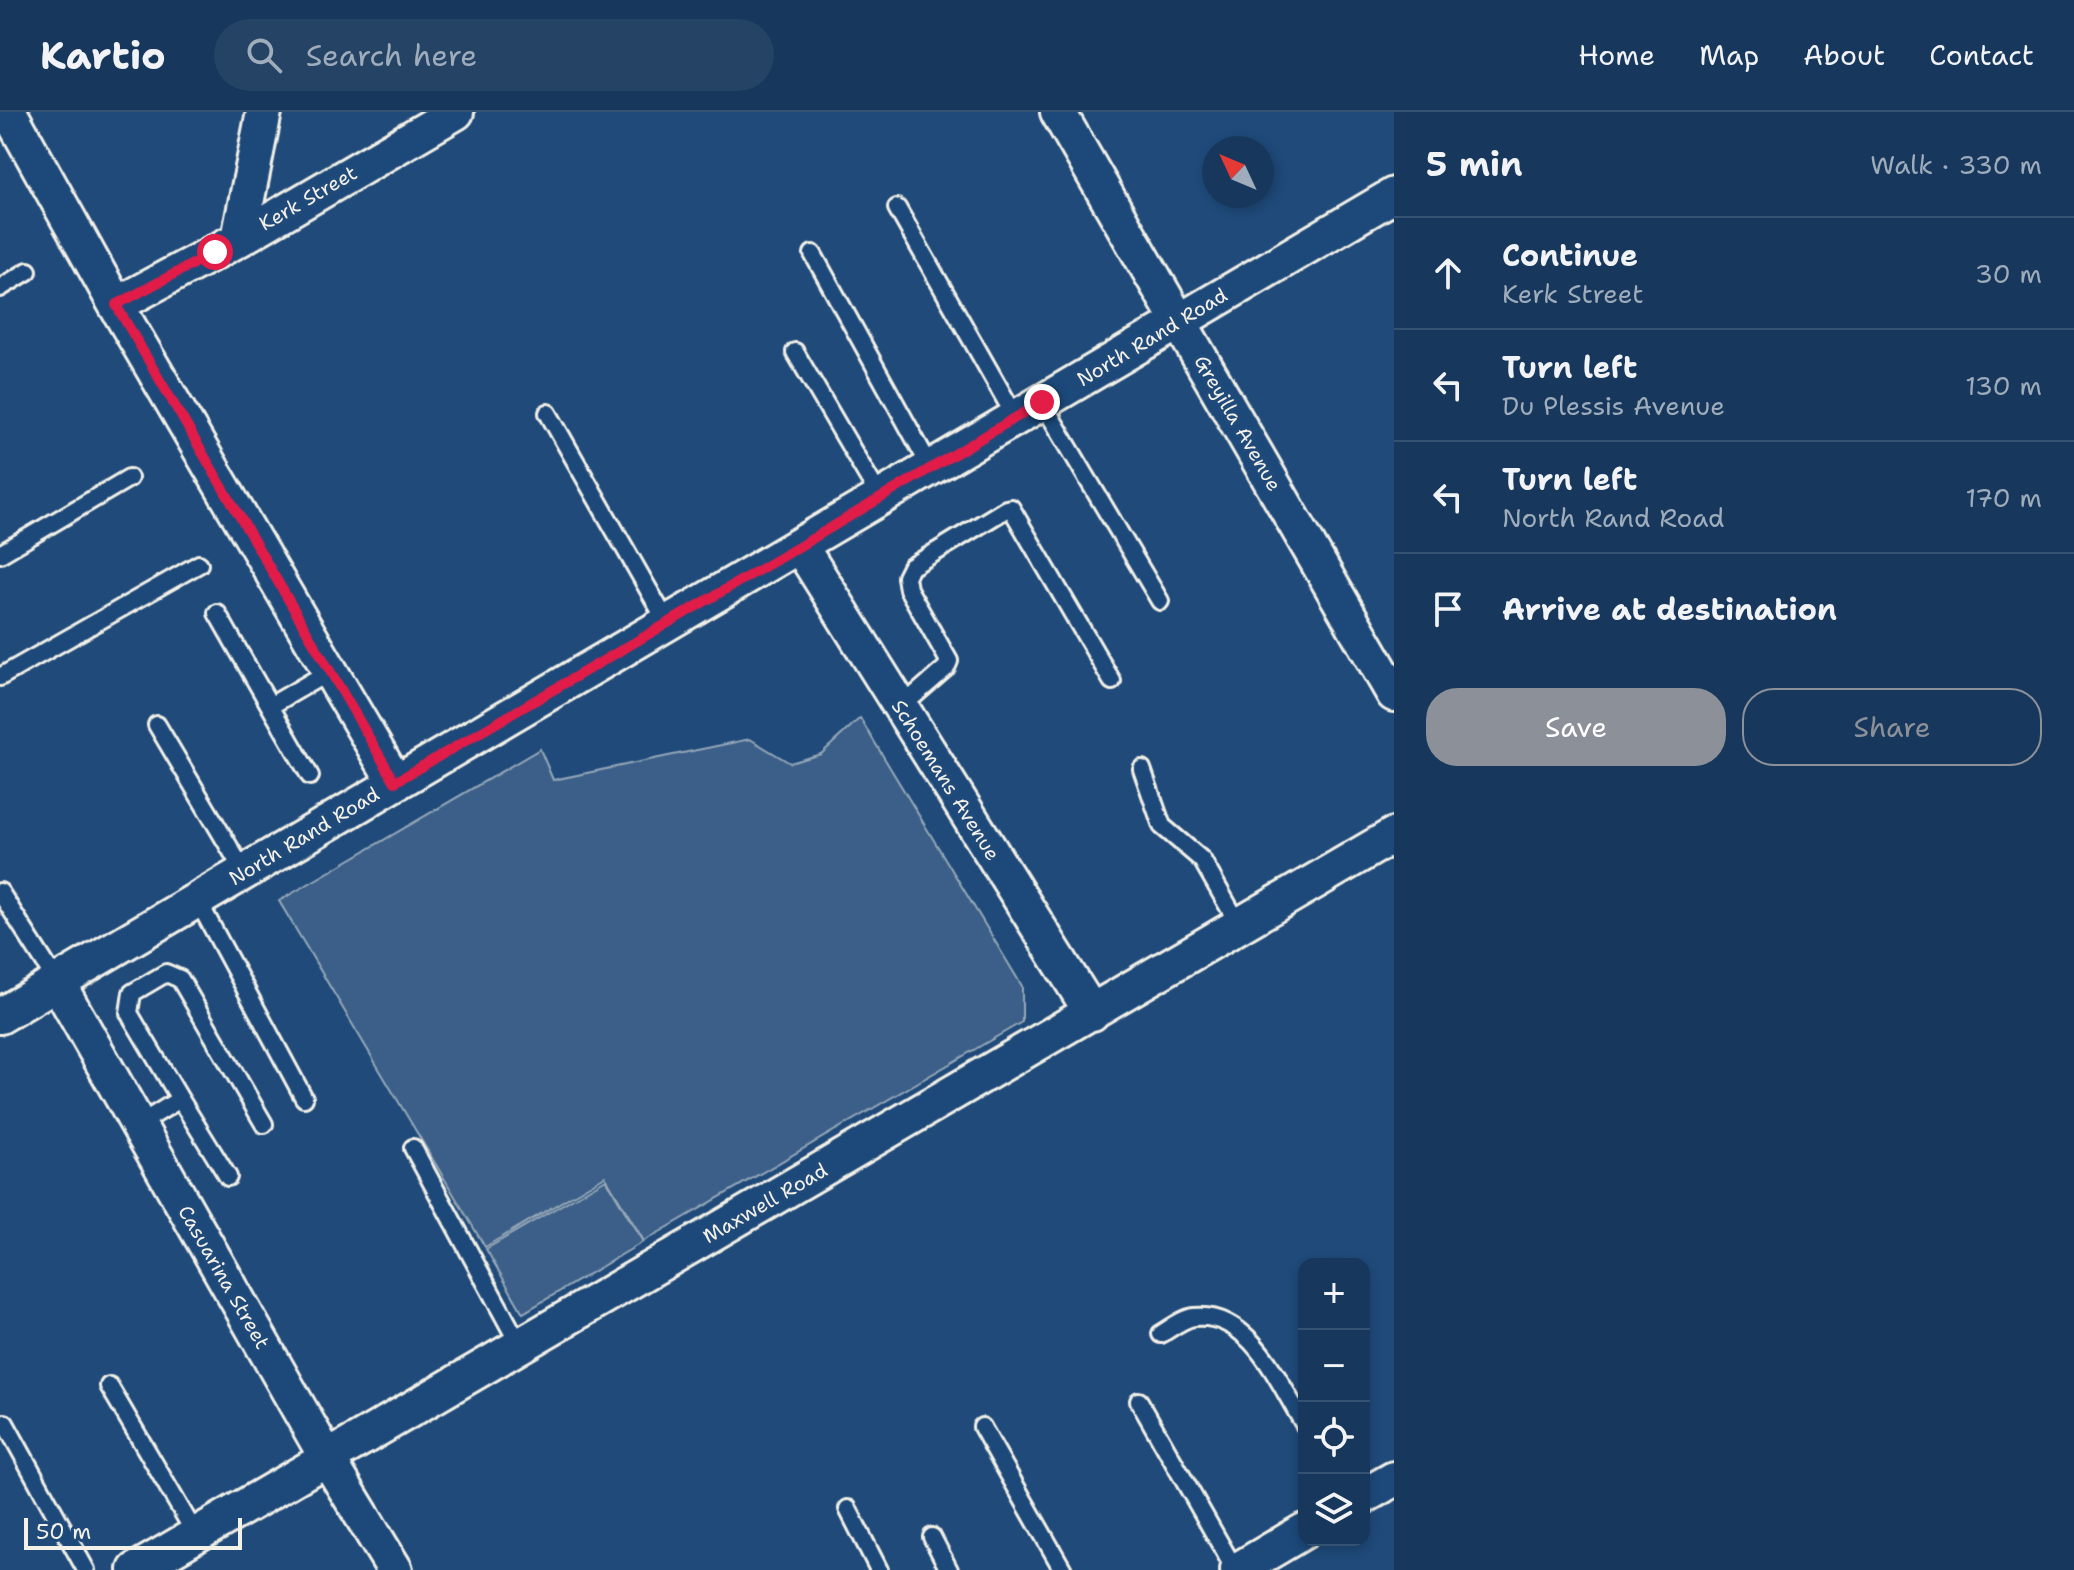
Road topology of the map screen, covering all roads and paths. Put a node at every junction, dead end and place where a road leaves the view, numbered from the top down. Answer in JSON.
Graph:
{"nodes":[{"id":1,"x":9,"y":112,"type":"edge"},
{"id":2,"x":264,"y":112,"type":"edge"},
{"id":3,"x":456,"y":112,"type":"edge"},
{"id":4,"x":1058,"y":112,"type":"edge"},
{"id":5,"x":1394,"y":195,"type":"edge"},
{"id":6,"x":897,"y":208,"type":"dead end"},
{"id":7,"x":239,"y":239,"type":"junction"},
{"id":8,"x":813,"y":254,"type":"dead end"},
{"id":9,"x":28,"y":271,"type":"dead end"},
{"id":10,"x":0,"y":288,"type":"edge"},
{"id":11,"x":116,"y":305,"type":"junction"},
{"id":12,"x":1179,"y":321,"type":"junction"},
{"id":13,"x":795,"y":352,"type":"dead end"},
{"id":14,"x":1029,"y":410,"type":"junction"},
{"id":15,"x":548,"y":413,"type":"dead end"},
{"id":16,"x":931,"y":468,"type":"junction"},
{"id":17,"x":129,"y":478,"type":"dead end"},
{"id":18,"x":881,"y":499,"type":"junction"},
{"id":19,"x":800,"y":546,"type":"junction"},
{"id":20,"x":0,"y":554,"type":"edge"},
{"id":21,"x":199,"y":564,"type":"dead end"},
{"id":22,"x":1160,"y":601,"type":"dead end"},
{"id":23,"x":217,"y":613,"type":"dead end"},
{"id":24,"x":668,"y":624,"type":"junction"},
{"id":25,"x":330,"y":671,"type":"junction"},
{"id":26,"x":0,"y":677,"type":"edge"},
{"id":27,"x":1112,"y":681,"type":"dead end"},
{"id":28,"x":1394,"y":694,"type":"edge"},
{"id":29,"x":270,"y":706,"type":"junction"},
{"id":30,"x":901,"y":707,"type":"junction"},
{"id":31,"x":157,"y":725,"type":"dead end"},
{"id":32,"x":1142,"y":769,"type":"dead end"},
{"id":33,"x":310,"y":776,"type":"dead end"},
{"id":34,"x":395,"y":782,"type":"junction"},
{"id":35,"x":1394,"y":835,"type":"edge"},
{"id":36,"x":244,"y":872,"type":"junction"},
{"id":37,"x":0,"y":892,"type":"edge"},
{"id":38,"x":197,"y":899,"type":"junction"},
{"id":39,"x":1239,"y":925,"type":"junction"},
{"id":40,"x":57,"y":982,"type":"junction"},
{"id":41,"x":1092,"y":1013,"type":"junction"},
{"id":42,"x":0,"y":1016,"type":"edge"},
{"id":43,"x":304,"y":1098,"type":"dead end"},
{"id":44,"x":180,"y":1099,"type":"junction"},
{"id":45,"x":264,"y":1124,"type":"dead end"},
{"id":46,"x":138,"y":1125,"type":"junction"},
{"id":47,"x":413,"y":1148,"type":"dead end"},
{"id":48,"x":228,"y":1177,"type":"dead end"},
{"id":49,"x":1161,"y":1334,"type":"dead end"},
{"id":50,"x":520,"y":1346,"type":"junction"},
{"id":51,"x":109,"y":1386,"type":"dead end"},
{"id":52,"x":1139,"y":1401,"type":"dead end"},
{"id":53,"x":1298,"y":1414,"type":"edge"},
{"id":54,"x":5,"y":1423,"type":"dead end"},
{"id":55,"x":982,"y":1427,"type":"dead end"},
{"id":56,"x":327,"y":1458,"type":"junction"},
{"id":57,"x":1394,"y":1479,"type":"edge"},
{"id":58,"x":1370,"y":1493,"type":"edge"},
{"id":59,"x":848,"y":1509,"type":"dead end"},
{"id":60,"x":196,"y":1535,"type":"junction"},
{"id":61,"x":1298,"y":1535,"type":"edge"},
{"id":62,"x":932,"y":1537,"type":"dead end"},
{"id":63,"x":1252,"y":1566,"type":"edge"},
{"id":64,"x":86,"y":1570,"type":"edge"},
{"id":65,"x":136,"y":1570,"type":"edge"},
{"id":66,"x":395,"y":1570,"type":"edge"},
{"id":67,"x":879,"y":1570,"type":"edge"},
{"id":68,"x":949,"y":1570,"type":"edge"},
{"id":69,"x":1063,"y":1570,"type":"edge"}],
"edges":[{"from":1,"to":11,"type":"street"},
{"from":2,"to":7,"type":"street"},
{"from":3,"to":7,"type":"street","name":"Kerk Street"},
{"from":4,"to":12,"type":"street","name":"Greyilla Avenue"},
{"from":5,"to":12,"type":"street","name":"North Rand Road"},
{"from":6,"to":14,"type":"lane"},
{"from":7,"to":11,"type":"street","name":"Kerk Street"},
{"from":8,"to":16,"type":"lane"},
{"from":9,"to":10,"type":"lane"},
{"from":11,"to":25,"type":"street"},
{"from":12,"to":14,"type":"street","name":"North Rand Road"},
{"from":12,"to":28,"type":"street","name":"Greyilla Avenue"},
{"from":13,"to":18,"type":"lane"},
{"from":14,"to":16,"type":"street","name":"North Rand Road"},
{"from":14,"to":22,"type":"lane"},
{"from":15,"to":24,"type":"lane"},
{"from":16,"to":18,"type":"street","name":"North Rand Road"},
{"from":17,"to":20,"type":"lane"},
{"from":18,"to":19,"type":"street","name":"North Rand Road"},
{"from":19,"to":24,"type":"street","name":"North Rand Road"},
{"from":19,"to":30,"type":"street","name":"Schoemans Avenue"},
{"from":21,"to":26,"type":"lane"},
{"from":23,"to":29,"type":"lane"},
{"from":24,"to":34,"type":"street","name":"North Rand Road"},
{"from":25,"to":29,"type":"lane"},
{"from":25,"to":34,"type":"street"},
{"from":27,"to":30,"type":"lane"},
{"from":29,"to":33,"type":"lane"},
{"from":30,"to":41,"type":"street","name":"Schoemans Avenue"},
{"from":31,"to":36,"type":"lane"},
{"from":32,"to":39,"type":"lane"},
{"from":34,"to":36,"type":"street","name":"North Rand Road"},
{"from":35,"to":39,"type":"street","name":"Maxwell Road"},
{"from":36,"to":38,"type":"street","name":"North Rand Road"},
{"from":37,"to":40,"type":"lane"},
{"from":38,"to":40,"type":"street","name":"North Rand Road"},
{"from":38,"to":43,"type":"lane"},
{"from":39,"to":41,"type":"street","name":"Maxwell Road"},
{"from":40,"to":42,"type":"street","name":"North Rand Road"},
{"from":40,"to":46,"type":"street","name":"Casuarina Street"},
{"from":41,"to":50,"type":"street","name":"Maxwell Road"},
{"from":44,"to":45,"type":"lane"},
{"from":44,"to":46,"type":"lane"},
{"from":44,"to":48,"type":"lane"},
{"from":46,"to":56,"type":"street","name":"Casuarina Street"},
{"from":47,"to":50,"type":"lane"},
{"from":49,"to":53,"type":"lane"},
{"from":50,"to":56,"type":"street","name":"Maxwell Road"},
{"from":51,"to":60,"type":"lane"},
{"from":52,"to":63,"type":"lane"},
{"from":54,"to":64,"type":"lane"},
{"from":55,"to":69,"type":"lane"},
{"from":56,"to":60,"type":"street","name":"Maxwell Road"},
{"from":56,"to":66,"type":"street","name":"Casuarina Street"},
{"from":57,"to":58,"type":"street"},
{"from":59,"to":67,"type":"lane"},
{"from":60,"to":65,"type":"street","name":"Maxwell Road"},
{"from":61,"to":63,"type":"street"},
{"from":62,"to":68,"type":"lane"}]}
